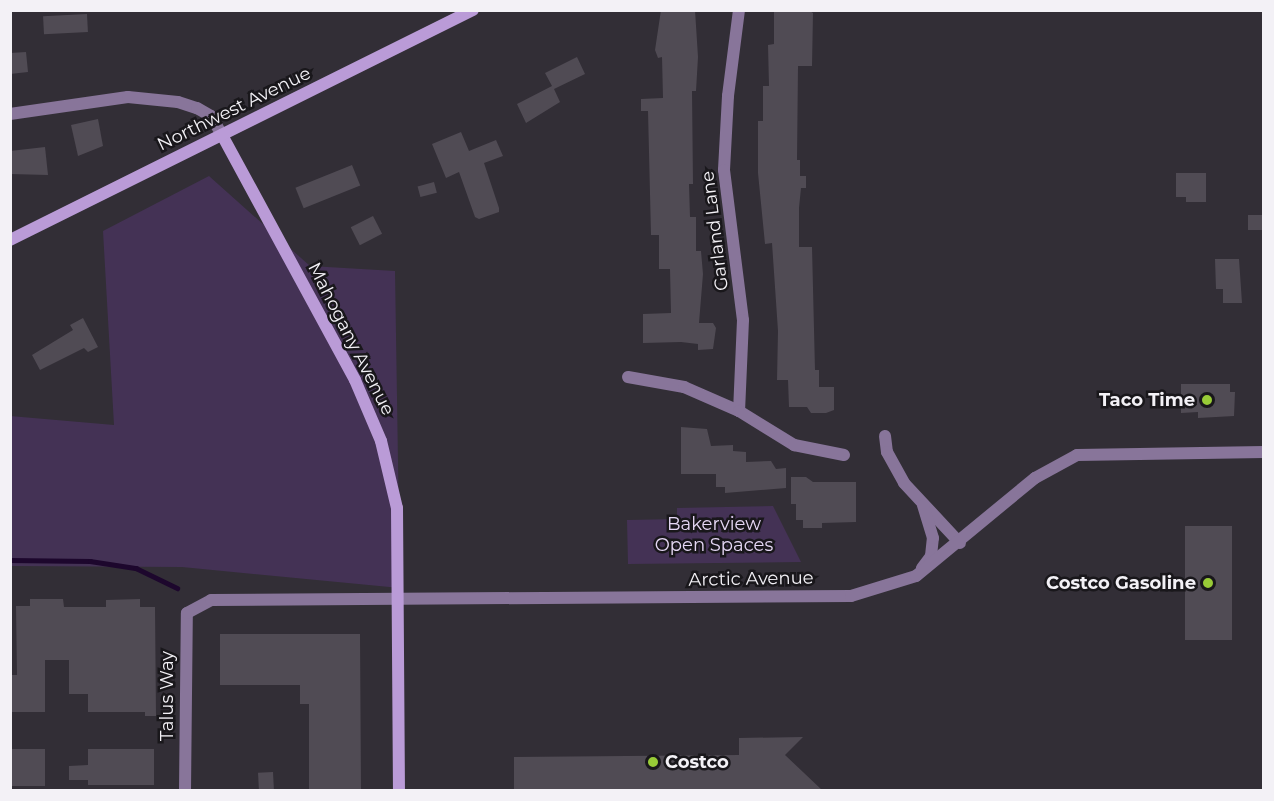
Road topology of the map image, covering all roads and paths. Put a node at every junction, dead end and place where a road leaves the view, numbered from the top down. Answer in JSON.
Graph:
{"nodes":[{"id":1,"x":473,"y":10,"type":"edge"},
{"id":2,"x":739,"y":10,"type":"edge"},
{"id":3,"x":10,"y":114,"type":"edge"},
{"id":4,"x":222,"y":135,"type":"junction"},
{"id":5,"x":10,"y":240,"type":"edge"},
{"id":6,"x":628,"y":377,"type":"dead end"},
{"id":7,"x":739,"y":411,"type":"junction"},
{"id":8,"x":885,"y":436,"type":"dead end"},
{"id":9,"x":1263,"y":452,"type":"edge"},
{"id":10,"x":844,"y":455,"type":"dead end"},
{"id":11,"x":921,"y":502,"type":"junction"},
{"id":12,"x":960,"y":543,"type":"junction"},
{"id":13,"x":916,"y":576,"type":"junction"},
{"id":14,"x":399,"y":601,"type":"junction"},
{"id":15,"x":195,"y":605,"type":"joint"},
{"id":16,"x":185,"y":790,"type":"edge"},
{"id":17,"x":399,"y":790,"type":"edge"}],
"edges":[{"from":1,"to":4,"type":"street","name":"Northwest Avenue"},
{"from":2,"to":7,"type":"street","name":"Garland Lane"},
{"from":3,"to":4,"type":"street"},
{"from":4,"to":5,"type":"street","name":"Northwest Avenue"},
{"from":4,"to":14,"type":"street","name":"Mahogany Avenue"},
{"from":6,"to":7,"type":"street"},
{"from":7,"to":10,"type":"street"},
{"from":8,"to":11,"type":"street"},
{"from":9,"to":12,"type":"street","name":"Arctic Avenue"},
{"from":11,"to":12,"type":"street"},
{"from":11,"to":13,"type":"street"},
{"from":12,"to":13,"type":"street","name":"Arctic Avenue"},
{"from":13,"to":14,"type":"street","name":"Arctic Avenue"},
{"from":14,"to":15,"type":"street","name":"Arctic Avenue"},
{"from":14,"to":17,"type":"street","name":"Mahogany Avenue"},
{"from":15,"to":16,"type":"street","name":"Talus Way"}]}
